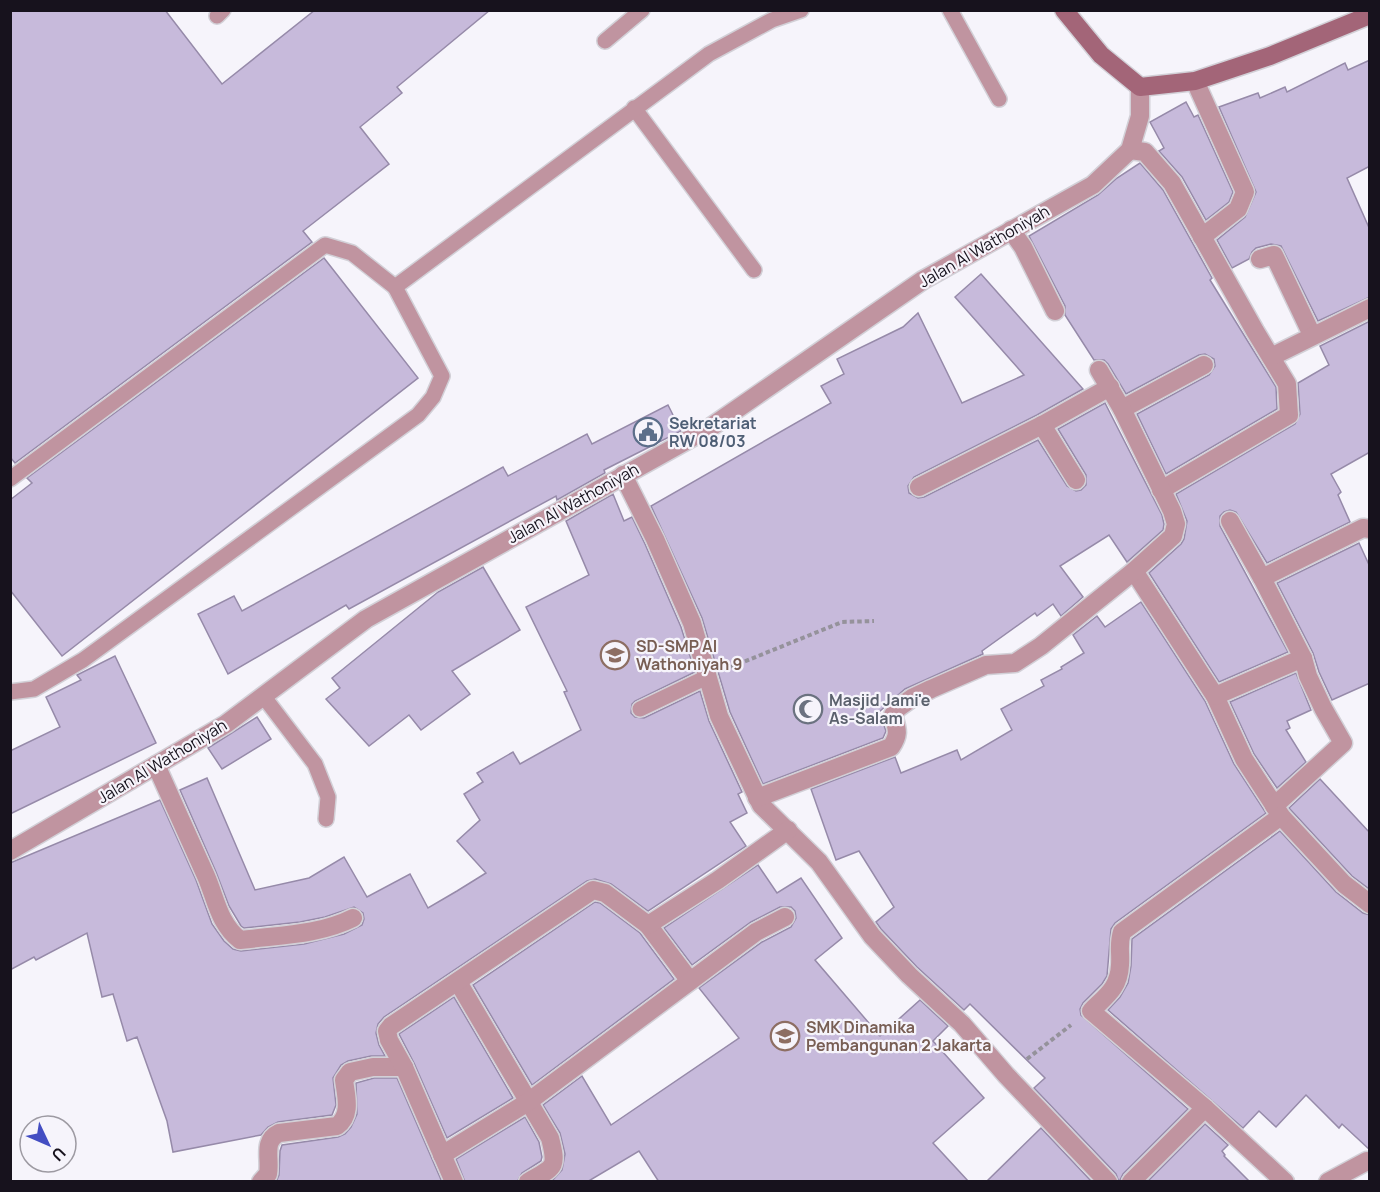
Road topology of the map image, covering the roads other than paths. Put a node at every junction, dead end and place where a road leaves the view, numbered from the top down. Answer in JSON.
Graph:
{"nodes":[{"id":1,"x":642,"y":10,"type":"edge"},
{"id":2,"x":801,"y":10,"type":"edge"},
{"id":3,"x":950,"y":10,"type":"edge"},
{"id":4,"x":1064,"y":10,"type":"edge"},
{"id":5,"x":1370,"y":15,"type":"edge"},
{"id":6,"x":606,"y":40,"type":"dead end"},
{"id":7,"x":1195,"y":81,"type":"junction"},
{"id":8,"x":1140,"y":87,"type":"junction"},
{"id":9,"x":999,"y":99,"type":"dead end"},
{"id":10,"x":634,"y":108,"type":"junction"},
{"id":11,"x":1130,"y":150,"type":"junction"},
{"id":12,"x":1011,"y":230,"type":"junction"},
{"id":13,"x":1202,"y":237,"type":"junction"},
{"id":14,"x":1260,"y":259,"type":"dead end"},
{"id":15,"x":754,"y":270,"type":"dead end"},
{"id":16,"x":395,"y":287,"type":"junction"},
{"id":17,"x":1370,"y":308,"type":"edge"},
{"id":18,"x":1055,"y":311,"type":"dead end"},
{"id":19,"x":1312,"y":335,"type":"junction"},
{"id":20,"x":1271,"y":357,"type":"junction"},
{"id":21,"x":1204,"y":364,"type":"dead end"},
{"id":22,"x":1099,"y":370,"type":"dead end"},
{"id":23,"x":1110,"y":387,"type":"junction"},
{"id":24,"x":1122,"y":409,"type":"junction"},
{"id":25,"x":1042,"y":425,"type":"junction"},
{"id":26,"x":623,"y":475,"type":"junction"},
{"id":27,"x":10,"y":479,"type":"edge"},
{"id":28,"x":1076,"y":480,"type":"dead end"},
{"id":29,"x":919,"y":487,"type":"dead end"},
{"id":30,"x":1161,"y":490,"type":"junction"},
{"id":31,"x":1230,"y":521,"type":"dead end"},
{"id":32,"x":1370,"y":529,"type":"edge"},
{"id":33,"x":1134,"y":571,"type":"junction"},
{"id":34,"x":1262,"y":578,"type":"junction"},
{"id":35,"x":1303,"y":658,"type":"junction"},
{"id":36,"x":708,"y":677,"type":"junction"},
{"id":37,"x":10,"y":692,"type":"edge"},
{"id":38,"x":1215,"y":696,"type":"junction"},
{"id":39,"x":264,"y":697,"type":"junction"},
{"id":40,"x":640,"y":709,"type":"dead end"},
{"id":41,"x":156,"y":765,"type":"junction"},
{"id":42,"x":757,"y":798,"type":"junction"},
{"id":43,"x":1278,"y":811,"type":"junction"},
{"id":44,"x":326,"y":819,"type":"dead end"},
{"id":45,"x":788,"y":830,"type":"junction"},
{"id":46,"x":10,"y":851,"type":"edge"},
{"id":47,"x":1370,"y":904,"type":"edge"},
{"id":48,"x":785,"y":917,"type":"dead end"},
{"id":49,"x":353,"y":918,"type":"dead end"},
{"id":50,"x":648,"y":925,"type":"junction"},
{"id":51,"x":690,"y":981,"type":"junction"},
{"id":52,"x":459,"y":982,"type":"junction"},
{"id":53,"x":404,"y":1067,"type":"junction"},
{"id":54,"x":528,"y":1102,"type":"junction"},
{"id":55,"x":1205,"y":1107,"type":"junction"},
{"id":56,"x":442,"y":1155,"type":"junction"},
{"id":57,"x":1367,"y":1161,"type":"dead end"},
{"id":58,"x":261,"y":1182,"type":"edge"},
{"id":59,"x":454,"y":1182,"type":"edge"},
{"id":60,"x":528,"y":1182,"type":"edge"},
{"id":61,"x":1108,"y":1182,"type":"edge"},
{"id":62,"x":1131,"y":1182,"type":"edge"},
{"id":63,"x":1285,"y":1182,"type":"edge"},
{"id":64,"x":1328,"y":1182,"type":"edge"}],
"edges":[{"from":1,"to":6,"type":"lane"},
{"from":2,"to":10,"type":"lane"},
{"from":3,"to":9,"type":"lane"},
{"from":4,"to":8,"type":"main road"},
{"from":5,"to":7,"type":"main road"},
{"from":7,"to":8,"type":"main road"},
{"from":7,"to":13,"type":"street"},
{"from":8,"to":11,"type":"street","name":"Jalan Al Wathoniyah"},
{"from":10,"to":15,"type":"lane"},
{"from":10,"to":16,"type":"lane"},
{"from":11,"to":12,"type":"street","name":"Jalan Al Wathoniyah"},
{"from":11,"to":13,"type":"street"},
{"from":12,"to":18,"type":"street"},
{"from":12,"to":26,"type":"street","name":"Jalan Al Wathoniyah"},
{"from":13,"to":20,"type":"street"},
{"from":14,"to":19,"type":"street"},
{"from":16,"to":27,"type":"lane"},
{"from":16,"to":37,"type":"lane"},
{"from":17,"to":19,"type":"street"},
{"from":19,"to":20,"type":"street"},
{"from":20,"to":30,"type":"street"},
{"from":21,"to":24,"type":"street"},
{"from":22,"to":23,"type":"street"},
{"from":23,"to":24,"type":"street"},
{"from":23,"to":25,"type":"street"},
{"from":24,"to":30,"type":"street"},
{"from":25,"to":28,"type":"street"},
{"from":25,"to":29,"type":"street"},
{"from":26,"to":36,"type":"street"},
{"from":26,"to":39,"type":"street","name":"Jalan Al Wathoniyah"},
{"from":30,"to":33,"type":"street"},
{"from":31,"to":34,"type":"street"},
{"from":32,"to":34,"type":"street"},
{"from":33,"to":38,"type":"street"},
{"from":33,"to":42,"type":"street"},
{"from":34,"to":35,"type":"street"},
{"from":35,"to":38,"type":"street"},
{"from":35,"to":43,"type":"street"},
{"from":36,"to":40,"type":"lane"},
{"from":36,"to":42,"type":"street"},
{"from":38,"to":43,"type":"street"},
{"from":39,"to":41,"type":"street","name":"Jalan Al Wathoniyah"},
{"from":39,"to":44,"type":"lane"},
{"from":41,"to":46,"type":"street","name":"Jalan Al Wathoniyah"},
{"from":41,"to":49,"type":"street"},
{"from":42,"to":45,"type":"street"},
{"from":43,"to":47,"type":"street"},
{"from":43,"to":55,"type":"street"},
{"from":45,"to":50,"type":"street"},
{"from":45,"to":61,"type":"street"},
{"from":48,"to":51,"type":"street"},
{"from":50,"to":51,"type":"street"},
{"from":50,"to":52,"type":"street"},
{"from":51,"to":54,"type":"street"},
{"from":52,"to":53,"type":"street"},
{"from":52,"to":54,"type":"street"},
{"from":53,"to":56,"type":"street"},
{"from":53,"to":58,"type":"street"},
{"from":54,"to":56,"type":"street"},
{"from":54,"to":60,"type":"street"},
{"from":55,"to":62,"type":"street"},
{"from":55,"to":63,"type":"street"},
{"from":56,"to":59,"type":"street"},
{"from":57,"to":64,"type":"street"}]}
